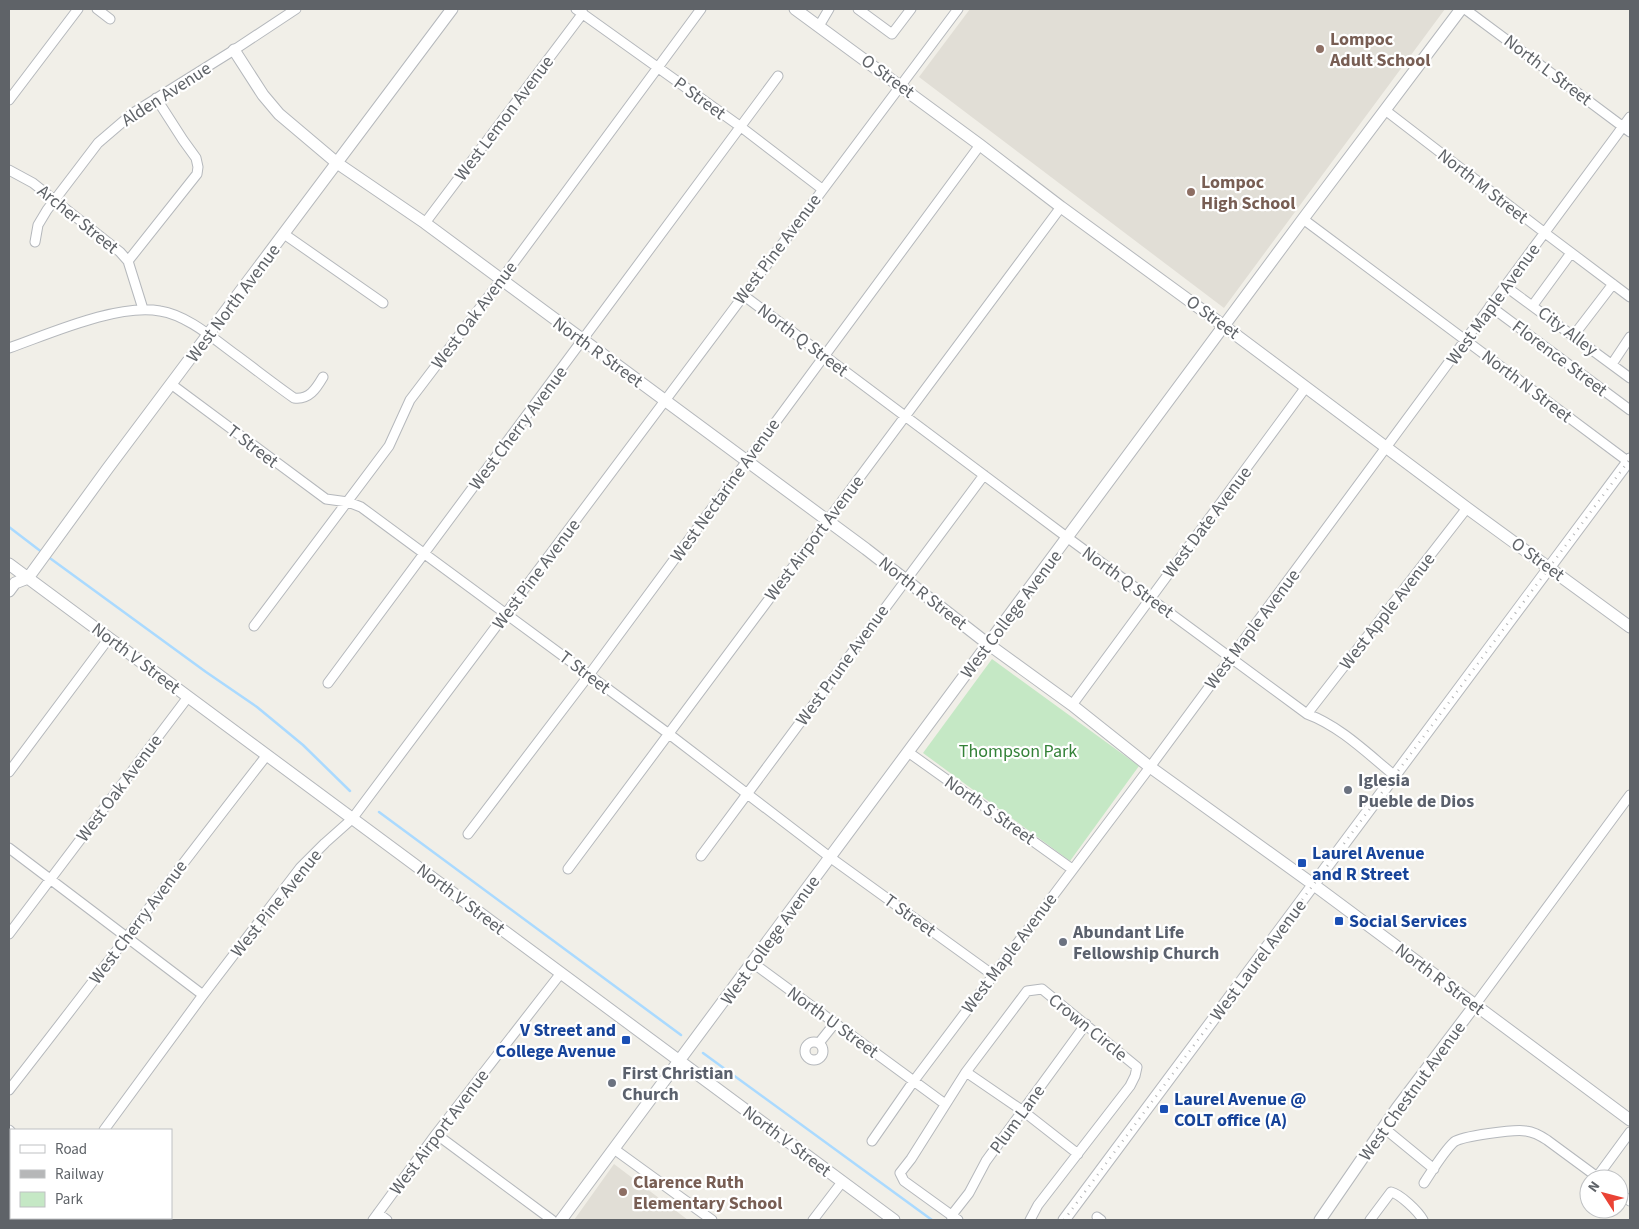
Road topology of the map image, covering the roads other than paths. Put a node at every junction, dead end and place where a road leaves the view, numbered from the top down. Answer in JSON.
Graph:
{"nodes":[{"id":1,"x":78,"y":9,"type":"edge"},
{"id":2,"x":97,"y":9,"type":"edge"},
{"id":3,"x":296,"y":9,"type":"edge"},
{"id":4,"x":452,"y":9,"type":"edge"},
{"id":5,"x":701,"y":9,"type":"edge"},
{"id":6,"x":795,"y":9,"type":"edge"},
{"id":7,"x":829,"y":9,"type":"edge"},
{"id":8,"x":858,"y":9,"type":"edge"},
{"id":9,"x":911,"y":9,"type":"edge"},
{"id":10,"x":958,"y":9,"type":"edge"},
{"id":11,"x":1461,"y":9,"type":"edge"},
{"id":12,"x":1465,"y":9,"type":"edge"},
{"id":13,"x":579,"y":11,"type":"edge"},
{"id":14,"x":110,"y":18,"type":"dead end"},
{"id":15,"x":819,"y":26,"type":"junction"},
{"id":16,"x":234,"y":50,"type":"junction"},
{"id":17,"x":658,"y":67,"type":"junction"},
{"id":18,"x":778,"y":76,"type":"dead end"},
{"id":19,"x":900,"y":86,"type":"junction"},
{"id":20,"x":156,"y":98,"type":"junction"},
{"id":21,"x":9,"y":100,"type":"edge"},
{"id":22,"x":1385,"y":110,"type":"junction"},
{"id":23,"x":1630,"y":117,"type":"edge"},
{"id":24,"x":741,"y":127,"type":"junction"},
{"id":25,"x":1627,"y":129,"type":"edge"},
{"id":26,"x":980,"y":145,"type":"junction"},
{"id":27,"x":337,"y":162,"type":"junction"},
{"id":28,"x":9,"y":170,"type":"edge"},
{"id":29,"x":822,"y":189,"type":"junction"},
{"id":30,"x":55,"y":200,"type":"junction"},
{"id":31,"x":1061,"y":207,"type":"junction"},
{"id":32,"x":1303,"y":219,"type":"junction"},
{"id":33,"x":424,"y":223,"type":"junction"},
{"id":34,"x":1545,"y":233,"type":"junction"},
{"id":35,"x":284,"y":234,"type":"junction"},
{"id":36,"x":35,"y":242,"type":"dead end"},
{"id":37,"x":1571,"y":253,"type":"junction"},
{"id":38,"x":128,"y":261,"type":"junction"},
{"id":39,"x":501,"y":280,"type":"junction"},
{"id":40,"x":1613,"y":284,"type":"junction"},
{"id":41,"x":1505,"y":286,"type":"junction"},
{"id":42,"x":743,"y":295,"type":"junction"},
{"id":43,"x":1630,"y":297,"type":"edge"},
{"id":44,"x":382,"y":303,"type":"dead end"},
{"id":45,"x":1533,"y":305,"type":"junction"},
{"id":46,"x":1490,"y":306,"type":"junction"},
{"id":47,"x":143,"y":309,"type":"junction"},
{"id":48,"x":1224,"y":326,"type":"junction"},
{"id":49,"x":209,"y":334,"type":"junction"},
{"id":50,"x":1574,"y":335,"type":"junction"},
{"id":51,"x":1630,"y":337,"type":"edge"},
{"id":52,"x":583,"y":340,"type":"junction"},
{"id":53,"x":1466,"y":340,"type":"junction"},
{"id":54,"x":9,"y":348,"type":"edge"},
{"id":55,"x":824,"y":356,"type":"junction"},
{"id":56,"x":1612,"y":364,"type":"junction"},
{"id":57,"x":323,"y":377,"type":"dead end"},
{"id":58,"x":1630,"y":378,"type":"edge"},
{"id":59,"x":171,"y":384,"type":"junction"},
{"id":60,"x":1306,"y":388,"type":"junction"},
{"id":61,"x":664,"y":400,"type":"junction"},
{"id":62,"x":1630,"y":410,"type":"edge"},
{"id":63,"x":906,"y":416,"type":"junction"},
{"id":64,"x":1387,"y":446,"type":"junction"},
{"id":65,"x":746,"y":461,"type":"junction"},
{"id":66,"x":1630,"y":461,"type":"edge"},
{"id":67,"x":984,"y":475,"type":"junction"},
{"id":68,"x":348,"y":502,"type":"junction"},
{"id":69,"x":1467,"y":508,"type":"junction"},
{"id":70,"x":826,"y":520,"type":"junction"},
{"id":71,"x":1068,"y":538,"type":"junction"},
{"id":72,"x":424,"y":554,"type":"junction"},
{"id":73,"x":9,"y":564,"type":"edge"},
{"id":74,"x":1550,"y":567,"type":"junction"},
{"id":75,"x":28,"y":578,"type":"junction"},
{"id":76,"x":906,"y":579,"type":"junction"},
{"id":77,"x":9,"y":591,"type":"edge"},
{"id":78,"x":1150,"y":598,"type":"junction"},
{"id":79,"x":506,"y":614,"type":"junction"},
{"id":80,"x":254,"y":626,"type":"dead end"},
{"id":81,"x":1630,"y":627,"type":"edge"},
{"id":82,"x":109,"y":638,"type":"junction"},
{"id":83,"x":988,"y":644,"type":"junction"},
{"id":84,"x":1230,"y":657,"type":"junction"},
{"id":85,"x":589,"y":675,"type":"junction"},
{"id":86,"x":328,"y":683,"type":"dead end"},
{"id":87,"x":188,"y":697,"type":"junction"},
{"id":88,"x":1072,"y":705,"type":"junction"},
{"id":89,"x":1307,"y":714,"type":"junction"},
{"id":90,"x":669,"y":734,"type":"junction"},
{"id":91,"x":908,"y":752,"type":"junction"},
{"id":92,"x":267,"y":755,"type":"junction"},
{"id":93,"x":1150,"y":767,"type":"junction"},
{"id":94,"x":9,"y":772,"type":"edge"},
{"id":95,"x":1395,"y":776,"type":"junction"},
{"id":96,"x":747,"y":794,"type":"junction"},
{"id":97,"x":1630,"y":795,"type":"edge"},
{"id":98,"x":352,"y":818,"type":"junction"},
{"id":99,"x":468,"y":834,"type":"dead end"},
{"id":100,"x":9,"y":848,"type":"edge"},
{"id":101,"x":701,"y":856,"type":"dead end"},
{"id":102,"x":830,"y":858,"type":"junction"},
{"id":103,"x":568,"y":869,"type":"dead end"},
{"id":104,"x":1072,"y":869,"type":"junction"},
{"id":105,"x":50,"y":880,"type":"junction"},
{"id":106,"x":1314,"y":885,"type":"junction"},
{"id":107,"x":9,"y":934,"type":"edge"},
{"id":108,"x":126,"y":938,"type":"junction"},
{"id":109,"x":752,"y":963,"type":"junction"},
{"id":110,"x":561,"y":974,"type":"junction"},
{"id":111,"x":993,"y":975,"type":"junction"},
{"id":112,"x":203,"y":995,"type":"junction"},
{"id":113,"x":1475,"y":1005,"type":"junction"},
{"id":114,"x":834,"y":1023,"type":"junction"},
{"id":115,"x":1086,"y":1024,"type":"junction"},
{"id":116,"x":819,"y":1044,"type":"dead end"},
{"id":117,"x":680,"y":1062,"type":"junction"},
{"id":118,"x":966,"y":1072,"type":"junction"},
{"id":119,"x":913,"y":1082,"type":"junction"},
{"id":120,"x":10,"y":1087,"type":"edge"},
{"id":121,"x":945,"y":1104,"type":"junction"},
{"id":122,"x":1023,"y":1111,"type":"junction"},
{"id":123,"x":1630,"y":1120,"type":"edge"},
{"id":124,"x":1384,"y":1128,"type":"junction"},
{"id":125,"x":105,"y":1129,"type":"edge"},
{"id":126,"x":1630,"y":1132,"type":"edge"},
{"id":127,"x":436,"y":1134,"type":"junction"},
{"id":128,"x":872,"y":1140,"type":"dead end"},
{"id":129,"x":614,"y":1149,"type":"junction"},
{"id":130,"x":1078,"y":1154,"type":"junction"},
{"id":131,"x":1434,"y":1169,"type":"junction"},
{"id":132,"x":1587,"y":1169,"type":"edge"},
{"id":133,"x":1605,"y":1169,"type":"edge"},
{"id":134,"x":842,"y":1182,"type":"junction"},
{"id":135,"x":1424,"y":1183,"type":"dead end"},
{"id":136,"x":375,"y":1217,"type":"edge"},
{"id":137,"x":955,"y":1218,"type":"edge"},
{"id":138,"x":1324,"y":1219,"type":"edge"},
{"id":139,"x":387,"y":1220,"type":"edge"},
{"id":140,"x":552,"y":1220,"type":"edge"},
{"id":141,"x":561,"y":1220,"type":"edge"},
{"id":142,"x":712,"y":1220,"type":"edge"},
{"id":143,"x":813,"y":1220,"type":"edge"},
{"id":144,"x":894,"y":1220,"type":"edge"},
{"id":145,"x":1030,"y":1220,"type":"edge"},
{"id":146,"x":1064,"y":1220,"type":"edge"},
{"id":147,"x":1370,"y":1220,"type":"edge"},
{"id":148,"x":1423,"y":1220,"type":"edge"}],
"edges":[{"from":1,"to":21,"type":"street"},
{"from":2,"to":14,"type":"street"},
{"from":3,"to":16,"type":"street","name":"Alden Avenue"},
{"from":4,"to":27,"type":"street","name":"West North Avenue"},
{"from":5,"to":17,"type":"street","name":"West Oak Avenue"},
{"from":6,"to":15,"type":"street","name":"O Street"},
{"from":7,"to":15,"type":"street"},
{"from":8,"to":9,"type":"street"},
{"from":10,"to":19,"type":"street","name":"West Pine Avenue"},
{"from":11,"to":22,"type":"street","name":"West College Avenue"},
{"from":12,"to":25,"type":"street","name":"North L Street"},
{"from":13,"to":17,"type":"street","name":"P Street"},
{"from":13,"to":33,"type":"street","name":"West Lemon Avenue"},
{"from":15,"to":19,"type":"street","name":"O Street"},
{"from":16,"to":20,"type":"street","name":"Alden Avenue"},
{"from":16,"to":27,"type":"street","name":"North R Street"},
{"from":17,"to":24,"type":"street","name":"P Street"},
{"from":17,"to":39,"type":"street","name":"West Oak Avenue"},
{"from":18,"to":24,"type":"street","name":"West Cherry Avenue"},
{"from":19,"to":26,"type":"street","name":"O Street"},
{"from":19,"to":29,"type":"street","name":"West Pine Avenue"},
{"from":20,"to":30,"type":"street","name":"Alden Avenue"},
{"from":20,"to":38,"type":"street"},
{"from":22,"to":32,"type":"street","name":"West College Avenue"},
{"from":22,"to":34,"type":"street","name":"North M Street"},
{"from":23,"to":25,"type":"street","name":"West Maple Avenue"},
{"from":24,"to":29,"type":"street","name":"P Street"},
{"from":24,"to":52,"type":"street","name":"West Cherry Avenue"},
{"from":25,"to":34,"type":"street","name":"West Maple Avenue"},
{"from":26,"to":31,"type":"street","name":"O Street"},
{"from":26,"to":55,"type":"street","name":"West Nectarine Avenue"},
{"from":27,"to":33,"type":"street","name":"North R Street"},
{"from":27,"to":35,"type":"street","name":"West North Avenue"},
{"from":28,"to":30,"type":"street","name":"Archer Street"},
{"from":29,"to":42,"type":"street","name":"West Pine Avenue"},
{"from":30,"to":36,"type":"street","name":"Alden Avenue"},
{"from":30,"to":38,"type":"street","name":"Archer Street"},
{"from":31,"to":48,"type":"street","name":"O Street"},
{"from":31,"to":63,"type":"street","name":"West Airport Avenue"},
{"from":32,"to":48,"type":"street","name":"West College Avenue"},
{"from":32,"to":53,"type":"street","name":"North N Street"},
{"from":33,"to":39,"type":"street","name":"North R Street"},
{"from":34,"to":37,"type":"street","name":"North M Street"},
{"from":34,"to":41,"type":"street","name":"West Maple Avenue"},
{"from":35,"to":44,"type":"street"},
{"from":35,"to":49,"type":"street","name":"West North Avenue"},
{"from":37,"to":40,"type":"street","name":"North M Street"},
{"from":37,"to":45,"type":"street"},
{"from":38,"to":47,"type":"street","name":"Archer Street"},
{"from":39,"to":52,"type":"street","name":"North R Street"},
{"from":39,"to":68,"type":"street","name":"West Oak Avenue"},
{"from":40,"to":43,"type":"street","name":"North M Street"},
{"from":40,"to":50,"type":"street"},
{"from":41,"to":45,"type":"street","name":"City Alley"},
{"from":41,"to":46,"type":"street","name":"West Maple Avenue"},
{"from":42,"to":55,"type":"street","name":"North Q Street"},
{"from":42,"to":61,"type":"street","name":"West Pine Avenue"},
{"from":45,"to":50,"type":"street","name":"City Alley"},
{"from":46,"to":53,"type":"street","name":"West Maple Avenue"},
{"from":46,"to":62,"type":"street","name":"Florence Street"},
{"from":47,"to":49,"type":"street"},
{"from":47,"to":54,"type":"street"},
{"from":48,"to":60,"type":"street","name":"O Street"},
{"from":48,"to":71,"type":"street","name":"West College Avenue"},
{"from":49,"to":57,"type":"street"},
{"from":49,"to":59,"type":"street","name":"West North Avenue"},
{"from":50,"to":56,"type":"street","name":"City Alley"},
{"from":51,"to":56,"type":"street"},
{"from":52,"to":61,"type":"street","name":"North R Street"},
{"from":52,"to":72,"type":"street","name":"West Cherry Avenue"},
{"from":53,"to":64,"type":"street","name":"West Maple Avenue"},
{"from":53,"to":66,"type":"street","name":"North N Street"},
{"from":55,"to":63,"type":"street","name":"North Q Street"},
{"from":55,"to":65,"type":"street","name":"West Nectarine Avenue"},
{"from":56,"to":58,"type":"street","name":"City Alley"},
{"from":59,"to":68,"type":"street","name":"T Street"},
{"from":59,"to":75,"type":"street","name":"West North Avenue"},
{"from":60,"to":64,"type":"street","name":"O Street"},
{"from":60,"to":78,"type":"street","name":"West Date Avenue"},
{"from":61,"to":65,"type":"street","name":"North R Street"},
{"from":61,"to":79,"type":"street","name":"West Pine Avenue"},
{"from":63,"to":67,"type":"street","name":"North Q Street"},
{"from":63,"to":70,"type":"street","name":"West Airport Avenue"},
{"from":64,"to":69,"type":"street","name":"O Street"},
{"from":64,"to":84,"type":"street","name":"West Maple Avenue"},
{"from":65,"to":70,"type":"street","name":"North R Street"},
{"from":65,"to":85,"type":"street","name":"West Nectarine Avenue"},
{"from":66,"to":74,"type":"street","name":"West Laurel Avenue"},
{"from":67,"to":71,"type":"street","name":"North Q Street"},
{"from":67,"to":76,"type":"street","name":"West Prune Avenue"},
{"from":68,"to":72,"type":"street","name":"T Street"},
{"from":68,"to":80,"type":"street","name":"West Oak Avenue"},
{"from":69,"to":74,"type":"street","name":"O Street"},
{"from":69,"to":89,"type":"street","name":"West Apple Avenue"},
{"from":70,"to":76,"type":"street","name":"North R Street"},
{"from":70,"to":90,"type":"street","name":"West Airport Avenue"},
{"from":71,"to":78,"type":"street","name":"North Q Street"},
{"from":71,"to":83,"type":"street","name":"West College Avenue"},
{"from":72,"to":79,"type":"street","name":"T Street"},
{"from":72,"to":86,"type":"street","name":"West Cherry Avenue"},
{"from":73,"to":75,"type":"street","name":"North V Street"},
{"from":74,"to":81,"type":"street","name":"O Street"},
{"from":74,"to":95,"type":"street","name":"West Laurel Avenue"},
{"from":75,"to":77,"type":"street","name":"West North Avenue"},
{"from":75,"to":82,"type":"street","name":"North V Street"},
{"from":76,"to":83,"type":"street","name":"North R Street"},
{"from":76,"to":96,"type":"street","name":"West Prune Avenue"},
{"from":78,"to":84,"type":"street","name":"North Q Street"},
{"from":78,"to":88,"type":"street","name":"West Date Avenue"},
{"from":79,"to":85,"type":"street","name":"T Street"},
{"from":79,"to":98,"type":"street","name":"West Pine Avenue"},
{"from":82,"to":87,"type":"street","name":"North V Street"},
{"from":82,"to":94,"type":"street"},
{"from":83,"to":88,"type":"street","name":"North R Street"},
{"from":83,"to":91,"type":"street","name":"West College Avenue"},
{"from":84,"to":89,"type":"street","name":"North Q Street"},
{"from":84,"to":93,"type":"street","name":"West Maple Avenue"},
{"from":85,"to":90,"type":"street","name":"T Street"},
{"from":85,"to":99,"type":"street","name":"West Nectarine Avenue"},
{"from":87,"to":92,"type":"street","name":"North V Street"},
{"from":87,"to":105,"type":"street","name":"West Oak Avenue"},
{"from":88,"to":93,"type":"street","name":"North R Street"},
{"from":89,"to":95,"type":"street","name":"North Q Street"},
{"from":90,"to":96,"type":"street","name":"T Street"},
{"from":90,"to":103,"type":"street","name":"West Airport Avenue"},
{"from":91,"to":102,"type":"street","name":"West College Avenue"},
{"from":91,"to":104,"type":"street","name":"North S Street"},
{"from":92,"to":98,"type":"street","name":"North V Street"},
{"from":92,"to":108,"type":"street","name":"West Cherry Avenue"},
{"from":93,"to":104,"type":"street","name":"West Maple Avenue"},
{"from":93,"to":106,"type":"street","name":"North R Street"},
{"from":95,"to":106,"type":"street","name":"West Laurel Avenue"},
{"from":96,"to":101,"type":"street","name":"West Prune Avenue"},
{"from":96,"to":102,"type":"street","name":"T Street"},
{"from":97,"to":113,"type":"street","name":"West Chestnut Avenue"},
{"from":98,"to":110,"type":"street","name":"North V Street"},
{"from":98,"to":112,"type":"street","name":"West Pine Avenue"},
{"from":100,"to":105,"type":"street"},
{"from":102,"to":109,"type":"street","name":"West College Avenue"},
{"from":102,"to":111,"type":"street","name":"T Street"},
{"from":104,"to":111,"type":"street","name":"West Maple Avenue"},
{"from":105,"to":107,"type":"street","name":"West Oak Avenue"},
{"from":105,"to":108,"type":"street"},
{"from":106,"to":113,"type":"street","name":"North R Street"},
{"from":106,"to":146,"type":"street","name":"West Laurel Avenue"},
{"from":108,"to":112,"type":"street"},
{"from":108,"to":120,"type":"street","name":"West Cherry Avenue"},
{"from":109,"to":114,"type":"street","name":"North U Street"},
{"from":109,"to":117,"type":"street","name":"West College Avenue"},
{"from":110,"to":117,"type":"street","name":"North V Street"},
{"from":110,"to":127,"type":"street","name":"West Airport Avenue"},
{"from":111,"to":119,"type":"street","name":"West Maple Avenue"},
{"from":112,"to":125,"type":"street","name":"West Pine Avenue"},
{"from":113,"to":123,"type":"street","name":"North R Street"},
{"from":113,"to":124,"type":"street","name":"West Chestnut Avenue"},
{"from":114,"to":116,"type":"street"},
{"from":114,"to":119,"type":"street","name":"North U Street"},
{"from":115,"to":118,"type":"street","name":"Crown Circle"},
{"from":115,"to":122,"type":"street","name":"Plum Lane"},
{"from":115,"to":130,"type":"street","name":"Crown Circle"},
{"from":117,"to":129,"type":"street","name":"West College Avenue"},
{"from":117,"to":134,"type":"street","name":"North V Street"},
{"from":118,"to":121,"type":"street","name":"Crown Circle"},
{"from":118,"to":122,"type":"street"},
{"from":119,"to":121,"type":"street","name":"North U Street"},
{"from":119,"to":128,"type":"street","name":"West Maple Avenue"},
{"from":121,"to":137,"type":"street","name":"Crown Circle"},
{"from":122,"to":130,"type":"street"},
{"from":122,"to":137,"type":"street","name":"Plum Lane"},
{"from":124,"to":131,"type":"street"},
{"from":124,"to":138,"type":"street","name":"West Chestnut Avenue"},
{"from":126,"to":133,"type":"street"},
{"from":127,"to":136,"type":"street","name":"West Airport Avenue"},
{"from":127,"to":140,"type":"street"},
{"from":129,"to":141,"type":"street","name":"West College Avenue"},
{"from":129,"to":142,"type":"street"},
{"from":130,"to":145,"type":"street","name":"Crown Circle"},
{"from":131,"to":132,"type":"street"},
{"from":131,"to":135,"type":"street"},
{"from":134,"to":143,"type":"street"},
{"from":134,"to":144,"type":"street","name":"North V Street"},
{"from":136,"to":139,"type":"street"},
{"from":147,"to":148,"type":"street"}]}
